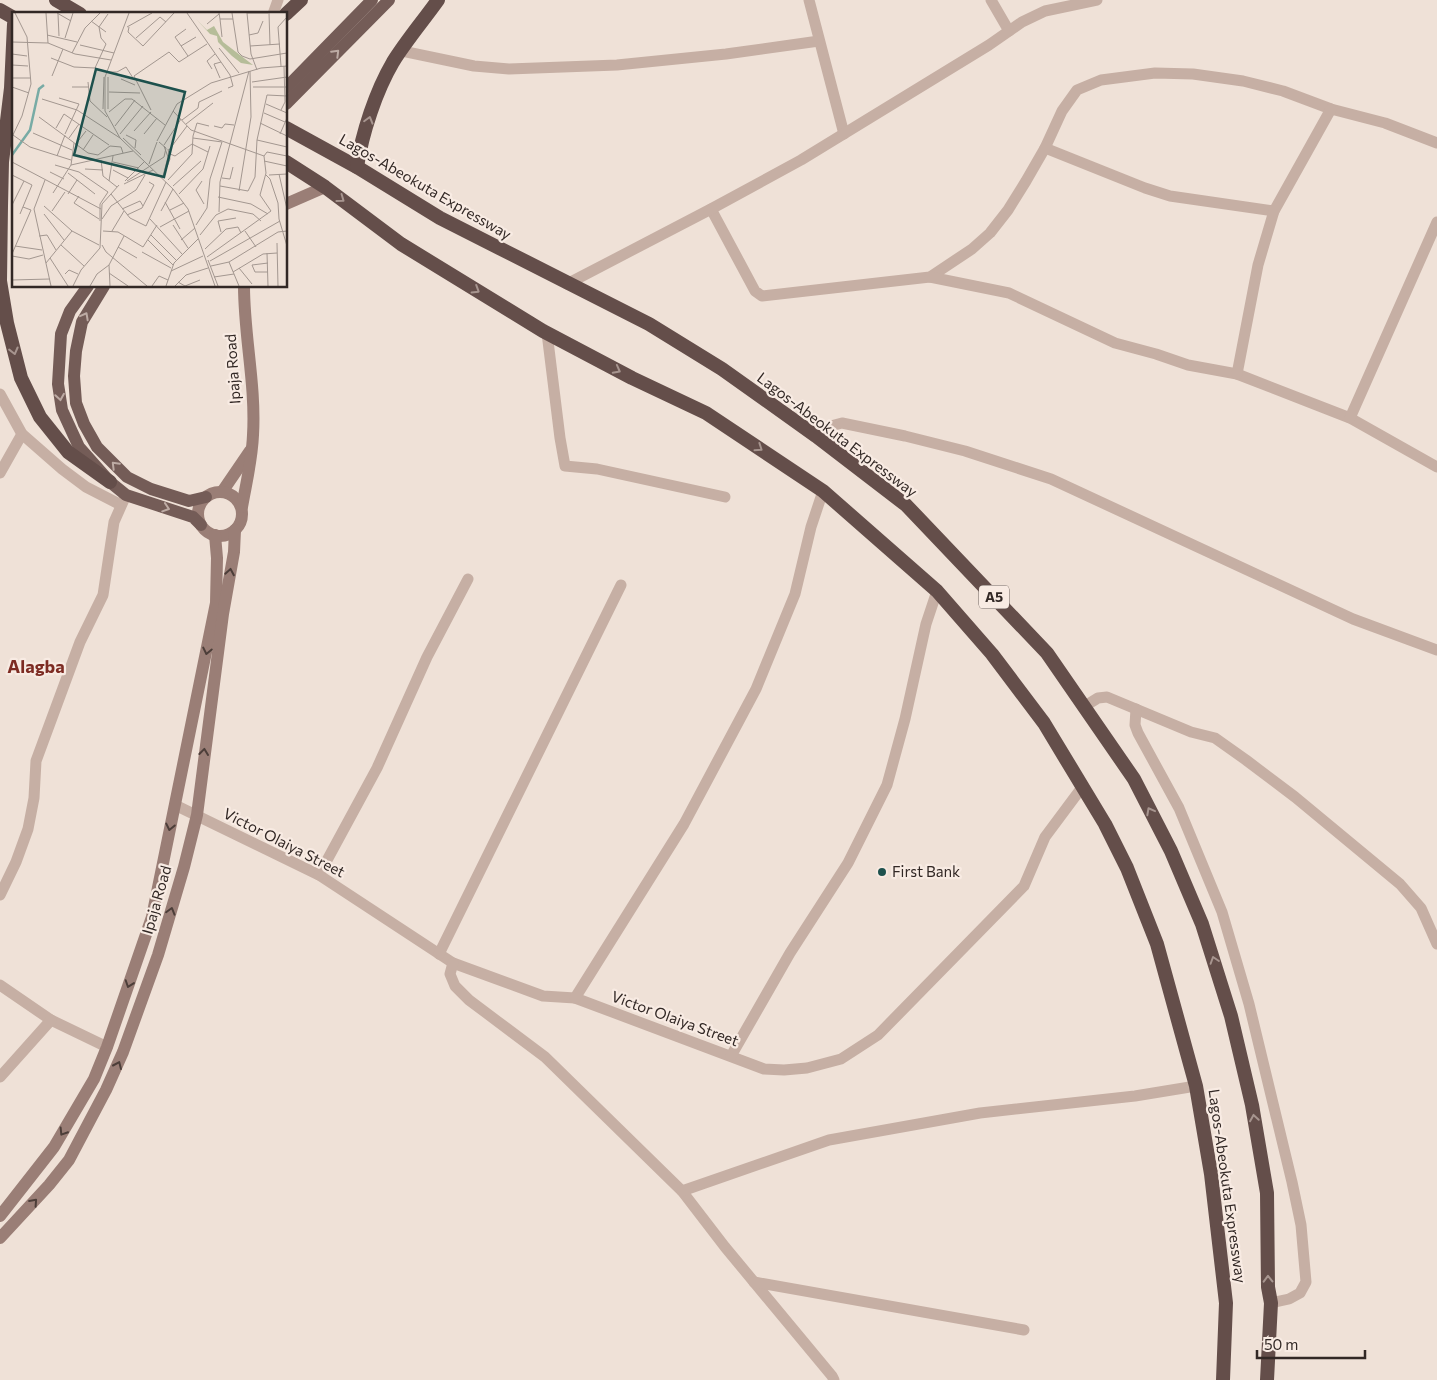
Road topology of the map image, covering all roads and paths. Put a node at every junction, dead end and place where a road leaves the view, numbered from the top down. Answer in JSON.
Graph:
{"nodes":[{"id":1,"x":56,"y":0,"type":"edge"},
{"id":2,"x":278,"y":0,"type":"edge"},
{"id":3,"x":301,"y":0,"type":"edge"},
{"id":4,"x":372,"y":0,"type":"edge"},
{"id":5,"x":389,"y":0,"type":"edge"},
{"id":6,"x":438,"y":0,"type":"edge"},
{"id":7,"x":809,"y":0,"type":"edge"},
{"id":8,"x":991,"y":0,"type":"edge"},
{"id":9,"x":1097,"y":0,"type":"edge"},
{"id":10,"x":0,"y":10,"type":"edge"},
{"id":11,"x":77,"y":12,"type":"edge"},
{"id":12,"x":274,"y":12,"type":"edge"},
{"id":13,"x":288,"y":12,"type":"edge"},
{"id":14,"x":12,"y":17,"type":"edge"},
{"id":15,"x":1009,"y":31,"type":"junction"},
{"id":16,"x":819,"y":41,"type":"junction"},
{"id":17,"x":402,"y":51,"type":"junction"},
{"id":18,"x":12,"y":67,"type":"edge"},
{"id":19,"x":293,"y":86,"type":"edge"},
{"id":20,"x":288,"y":99,"type":"edge"},
{"id":21,"x":1331,"y":109,"type":"junction"},
{"id":22,"x":288,"y":129,"type":"edge"},
{"id":23,"x":844,"y":134,"type":"junction"},
{"id":24,"x":1437,"y":143,"type":"edge"},
{"id":25,"x":1045,"y":148,"type":"junction"},
{"id":26,"x":288,"y":163,"type":"edge"},
{"id":27,"x":1,"y":164,"type":"edge"},
{"id":28,"x":357,"y":167,"type":"junction"},
{"id":29,"x":324,"y":188,"type":"junction"},
{"id":30,"x":288,"y":203,"type":"edge"},
{"id":31,"x":711,"y":209,"type":"junction"},
{"id":32,"x":1274,"y":211,"type":"junction"},
{"id":33,"x":1437,"y":222,"type":"edge"},
{"id":34,"x":930,"y":278,"type":"junction"},
{"id":35,"x":567,"y":284,"type":"junction"},
{"id":36,"x":87,"y":288,"type":"edge"},
{"id":37,"x":103,"y":288,"type":"edge"},
{"id":38,"x":244,"y":288,"type":"edge"},
{"id":39,"x":547,"y":333,"type":"junction"},
{"id":40,"x":1237,"y":374,"type":"junction"},
{"id":41,"x":0,"y":394,"type":"edge"},
{"id":42,"x":1350,"y":418,"type":"junction"},
{"id":43,"x":22,"y":434,"type":"junction"},
{"id":44,"x":816,"y":436,"type":"junction"},
{"id":45,"x":251,"y":449,"type":"junction"},
{"id":46,"x":1437,"y":467,"type":"edge"},
{"id":47,"x":0,"y":473,"type":"edge"},
{"id":48,"x":110,"y":482,"type":"junction"},
{"id":49,"x":823,"y":491,"type":"junction"},
{"id":50,"x":222,"y":492,"type":"junction"},
{"id":51,"x":206,"y":497,"type":"junction"},
{"id":52,"x":725,"y":497,"type":"dead end"},
{"id":53,"x":124,"y":500,"type":"junction"},
{"id":54,"x":242,"y":507,"type":"junction"},
{"id":55,"x":201,"y":525,"type":"junction"},
{"id":56,"x":235,"y":530,"type":"junction"},
{"id":57,"x":215,"y":535,"type":"junction"},
{"id":58,"x":468,"y":579,"type":"dead end"},
{"id":59,"x":621,"y":585,"type":"dead end"},
{"id":60,"x":937,"y":591,"type":"junction"},
{"id":61,"x":1437,"y":650,"type":"edge"},
{"id":62,"x":1085,"y":706,"type":"junction"},
{"id":63,"x":1136,"y":709,"type":"junction"},
{"id":64,"x":1083,"y":786,"type":"junction"},
{"id":65,"x":175,"y":805,"type":"junction"},
{"id":66,"x":197,"y":815,"type":"junction"},
{"id":67,"x":319,"y":875,"type":"junction"},
{"id":68,"x":0,"y":894,"type":"edge"},
{"id":69,"x":1437,"y":944,"type":"edge"},
{"id":70,"x":439,"y":954,"type":"junction"},
{"id":71,"x":453,"y":964,"type":"junction"},
{"id":72,"x":0,"y":985,"type":"edge"},
{"id":73,"x":575,"y":998,"type":"junction"},
{"id":74,"x":50,"y":1020,"type":"junction"},
{"id":75,"x":107,"y":1047,"type":"junction"},
{"id":76,"x":730,"y":1056,"type":"junction"},
{"id":77,"x":0,"y":1077,"type":"edge"},
{"id":78,"x":1196,"y":1086,"type":"junction"},
{"id":79,"x":682,"y":1191,"type":"junction"},
{"id":80,"x":0,"y":1216,"type":"edge"},
{"id":81,"x":0,"y":1238,"type":"edge"},
{"id":82,"x":754,"y":1282,"type":"junction"},
{"id":83,"x":1271,"y":1303,"type":"junction"},
{"id":84,"x":1024,"y":1330,"type":"dead end"},
{"id":85,"x":834,"y":1379,"type":"edge"},
{"id":86,"x":1223,"y":1380,"type":"edge"},
{"id":87,"x":1268,"y":1380,"type":"edge"}],
"edges":[{"from":1,"to":11,"type":"highway"},
{"from":2,"to":12,"type":"street"},
{"from":3,"to":13,"type":"highway"},
{"from":4,"to":19,"type":"main road"},
{"from":19,"to":5,"type":"main road","one_way":true},
{"from":6,"to":17,"type":"highway"},
{"from":7,"to":16,"type":"street"},
{"from":8,"to":15,"type":"street"},
{"from":9,"to":15,"type":"street"},
{"from":10,"to":14,"type":"highway"},
{"from":15,"to":23,"type":"street"},
{"from":16,"to":17,"type":"street"},
{"from":16,"to":23,"type":"street"},
{"from":28,"to":17,"type":"highway","one_way":true},
{"from":18,"to":27,"type":"highway"},
{"from":19,"to":20,"type":"main road"},
{"from":21,"to":24,"type":"street"},
{"from":21,"to":25,"type":"street"},
{"from":21,"to":32,"type":"street"},
{"from":22,"to":28,"type":"highway","name":"Lagos-Abeokuta Expressway","number":"A5"},
{"from":23,"to":31,"type":"street"},
{"from":25,"to":32,"type":"street"},
{"from":25,"to":34,"type":"street"},
{"from":26,"to":29,"type":"highway","name":"Lagos-Abeokuta Expressway","number":"A5"},
{"from":27,"to":48,"type":"highway","one_way":true},
{"from":28,"to":35,"type":"highway","name":"Lagos-Abeokuta Expressway","number":"A5"},
{"from":29,"to":30,"type":"main road"},
{"from":29,"to":39,"type":"highway","name":"Lagos-Abeokuta Expressway","number":"A5","one_way":true},
{"from":31,"to":34,"type":"street"},
{"from":31,"to":35,"type":"street"},
{"from":32,"to":40,"type":"street"},
{"from":33,"to":42,"type":"street"},
{"from":34,"to":40,"type":"street"},
{"from":35,"to":44,"type":"highway","name":"Lagos-Abeokuta Expressway","number":"A5"},
{"from":36,"to":48,"type":"main road","one_way":true},
{"from":51,"to":37,"type":"main road","one_way":true},
{"from":38,"to":45,"type":"main road","name":"Ipaja Road"},
{"from":39,"to":49,"type":"highway","name":"Lagos-Abeokuta Expressway","number":"A5","one_way":true},
{"from":39,"to":52,"type":"street"},
{"from":40,"to":42,"type":"street"},
{"from":41,"to":43,"type":"street"},
{"from":42,"to":46,"type":"street"},
{"from":43,"to":47,"type":"street"},
{"from":43,"to":53,"type":"street"},
{"from":44,"to":61,"type":"street"},
{"from":44,"to":62,"type":"highway","name":"Lagos-Abeokuta Expressway","number":"A5"},
{"from":45,"to":50,"type":"main road","name":"Ipaja Road"},
{"from":45,"to":54,"type":"main road","name":"Ipaja Road"},
{"from":48,"to":53,"type":"main road"},
{"from":49,"to":60,"type":"highway","name":"Lagos-Abeokuta Expressway","number":"A5"},
{"from":49,"to":73,"type":"street"},
{"from":50,"to":51,"type":"main road"},
{"from":50,"to":54,"type":"main road"},
{"from":51,"to":55,"type":"main road"},
{"from":53,"to":55,"type":"main road","one_way":true},
{"from":53,"to":68,"type":"street"},
{"from":54,"to":56,"type":"main road"},
{"from":55,"to":57,"type":"main road"},
{"from":56,"to":57,"type":"main road"},
{"from":66,"to":56,"type":"main road","name":"Ipaja Road","one_way":true},
{"from":57,"to":65,"type":"main road","name":"Ipaja Road","one_way":true},
{"from":58,"to":67,"type":"street"},
{"from":59,"to":70,"type":"street"},
{"from":60,"to":64,"type":"highway","name":"Lagos-Abeokuta Expressway","number":"A5"},
{"from":60,"to":76,"type":"street"},
{"from":62,"to":63,"type":"street"},
{"from":83,"to":62,"type":"highway","name":"Lagos-Abeokuta Expressway","number":"A5","one_way":true},
{"from":63,"to":69,"type":"street"},
{"from":63,"to":83,"type":"street"},
{"from":64,"to":76,"type":"street","name":"Victor Olaiya Street"},
{"from":64,"to":78,"type":"highway","name":"Lagos-Abeokuta Expressway","number":"A5"},
{"from":65,"to":66,"type":"street","name":"Victor Olaiya Street"},
{"from":65,"to":75,"type":"main road","name":"Ipaja Road","one_way":true},
{"from":66,"to":67,"type":"street","name":"Victor Olaiya Street"},
{"from":81,"to":66,"type":"main road","name":"Ipaja Road","one_way":true},
{"from":67,"to":70,"type":"street","name":"Victor Olaiya Street"},
{"from":70,"to":71,"type":"street","name":"Victor Olaiya Street"},
{"from":71,"to":73,"type":"street","name":"Victor Olaiya Street"},
{"from":71,"to":79,"type":"street"},
{"from":72,"to":74,"type":"street"},
{"from":73,"to":76,"type":"street","name":"Victor Olaiya Street"},
{"from":74,"to":75,"type":"street"},
{"from":74,"to":77,"type":"street"},
{"from":75,"to":80,"type":"main road","name":"Ipaja Road","one_way":true},
{"from":78,"to":79,"type":"street"},
{"from":78,"to":86,"type":"highway","name":"Lagos-Abeokuta Expressway","number":"A5"},
{"from":79,"to":82,"type":"street"},
{"from":82,"to":84,"type":"street"},
{"from":82,"to":85,"type":"street"},
{"from":83,"to":87,"type":"highway","name":"Lagos-Abeokuta Expressway","number":"A5"}]}
